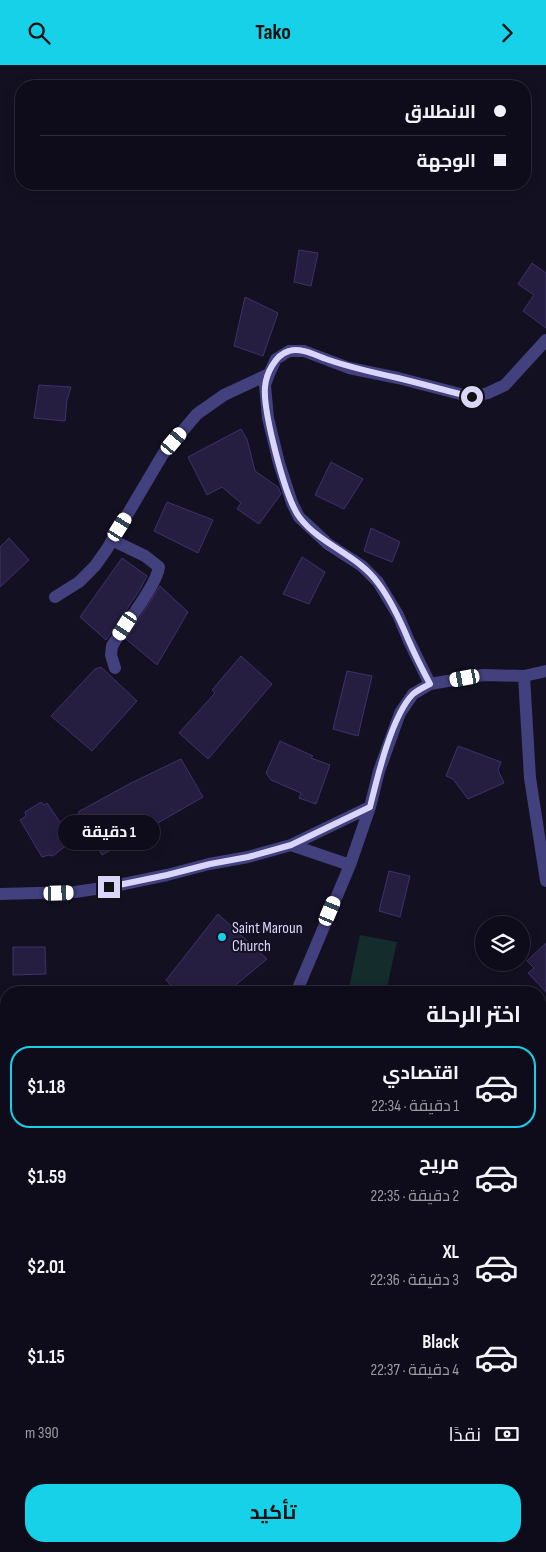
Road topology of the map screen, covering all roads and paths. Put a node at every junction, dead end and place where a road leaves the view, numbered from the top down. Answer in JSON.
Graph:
{"nodes":[{"id":1,"x":546,"y":340,"type":"edge"},
{"id":2,"x":269,"y":373,"type":"junction"},
{"id":3,"x":112,"y":540,"type":"junction"},
{"id":4,"x":55,"y":597,"type":"dead end"},
{"id":5,"x":115,"y":669,"type":"dead end"},
{"id":6,"x":546,"y":671,"type":"edge"},
{"id":7,"x":524,"y":677,"type":"junction"},
{"id":8,"x":430,"y":684,"type":"junction"},
{"id":9,"x":370,"y":807,"type":"junction"},
{"id":10,"x":291,"y":845,"type":"junction"},
{"id":11,"x":350,"y":865,"type":"junction"},
{"id":12,"x":546,"y":881,"type":"edge"},
{"id":13,"x":0,"y":894,"type":"edge"},
{"id":14,"x":299,"y":986,"type":"edge"}],
"edges":[{"from":1,"to":2,"type":"street"},
{"from":2,"to":3,"type":"street"},
{"from":2,"to":8,"type":"street"},
{"from":3,"to":4,"type":"street"},
{"from":3,"to":5,"type":"street"},
{"from":6,"to":7,"type":"street"},
{"from":7,"to":8,"type":"street"},
{"from":7,"to":12,"type":"street"},
{"from":8,"to":9,"type":"street"},
{"from":9,"to":10,"type":"street"},
{"from":9,"to":11,"type":"street"},
{"from":10,"to":11,"type":"street"},
{"from":10,"to":13,"type":"street"},
{"from":11,"to":14,"type":"street"}]}
